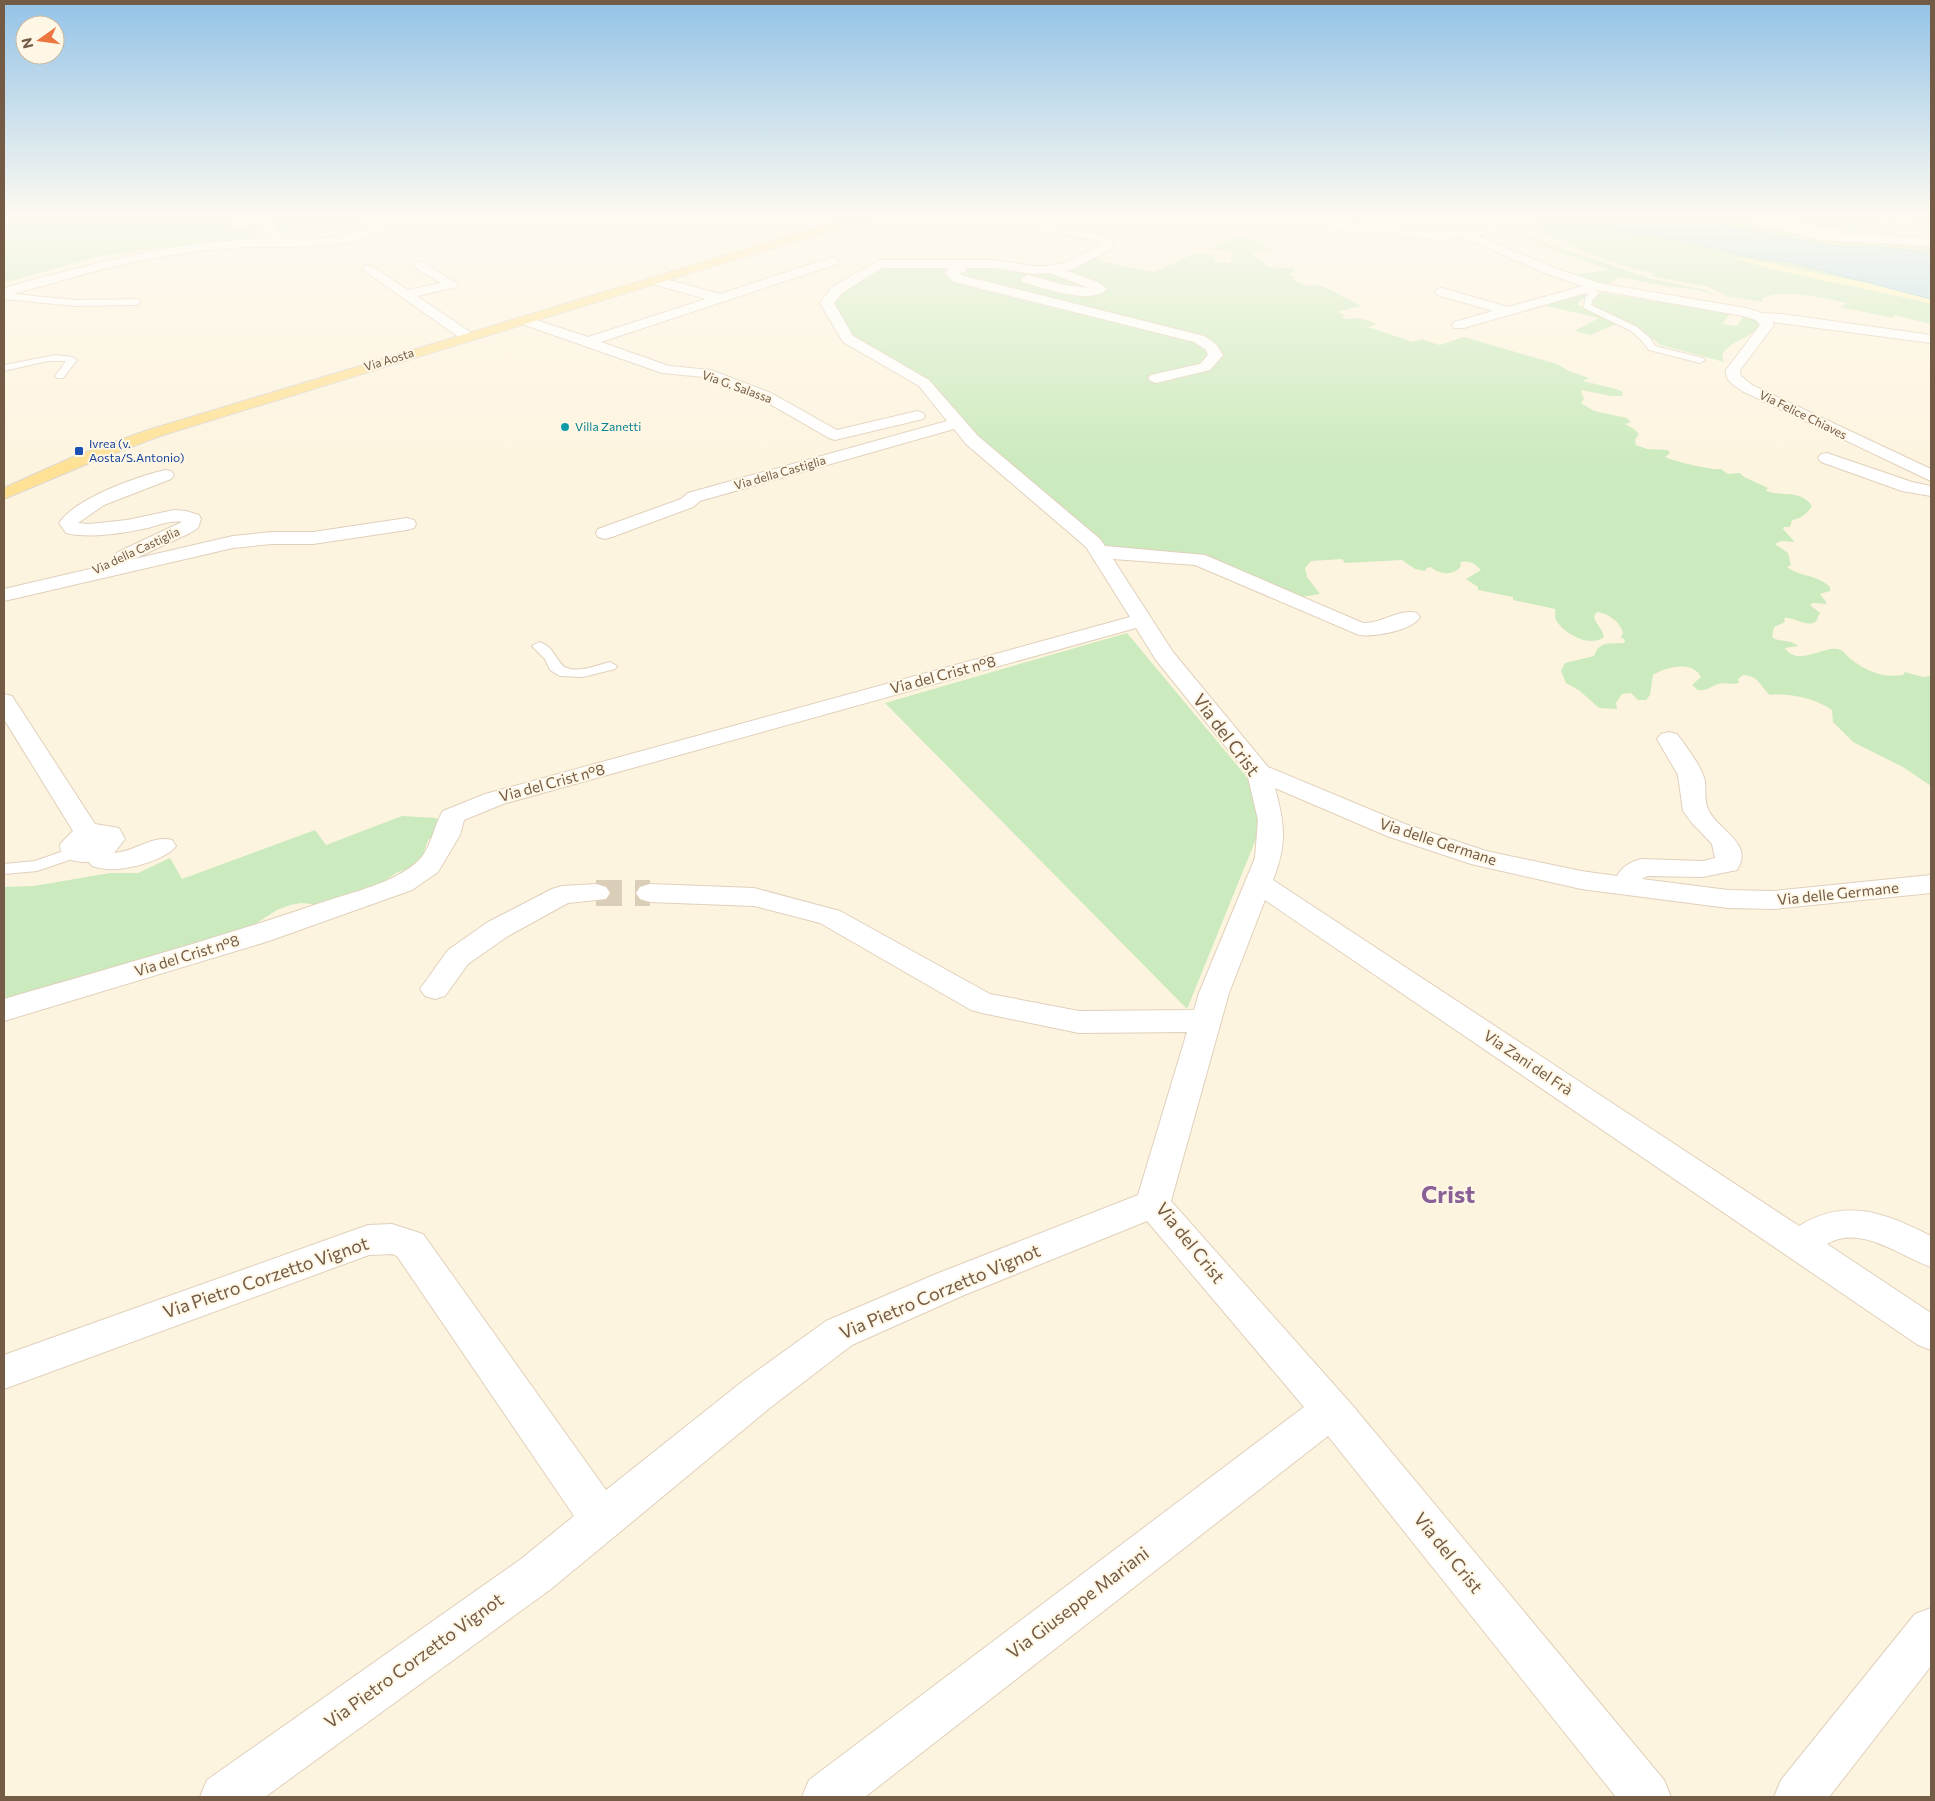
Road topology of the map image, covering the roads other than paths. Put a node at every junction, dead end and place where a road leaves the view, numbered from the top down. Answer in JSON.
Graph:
{"nodes":[{"id":1,"x":45,"y":300,"type":"edge"},
{"id":2,"x":413,"y":300,"type":"edge"},
{"id":3,"x":589,"y":300,"type":"edge"},
{"id":4,"x":713,"y":300,"type":"edge"},
{"id":5,"x":830,"y":300,"type":"edge"},
{"id":6,"x":1042,"y":300,"type":"edge"},
{"id":7,"x":1470,"y":300,"type":"edge"},
{"id":8,"x":1547,"y":300,"type":"edge"},
{"id":9,"x":1588,"y":300,"type":"edge"},
{"id":10,"x":1677,"y":300,"type":"edge"},
{"id":11,"x":137,"y":302,"type":"dead end"},
{"id":12,"x":1508,"y":311,"type":"junction"},
{"id":13,"x":524,"y":320,"type":"junction"},
{"id":14,"x":1764,"y":321,"type":"junction"},
{"id":15,"x":1458,"y":325,"type":"dead end"},
{"id":16,"x":468,"y":337,"type":"junction"},
{"id":17,"x":1931,"y":339,"type":"edge"},
{"id":18,"x":588,"y":342,"type":"junction"},
{"id":19,"x":1700,"y":360,"type":"dead end"},
{"id":20,"x":4,"y":368,"type":"edge"},
{"id":21,"x":60,"y":376,"type":"dead end"},
{"id":22,"x":1156,"y":378,"type":"dead end"},
{"id":23,"x":917,"y":416,"type":"dead end"},
{"id":24,"x":958,"y":423,"type":"junction"},
{"id":25,"x":1827,"y":458,"type":"dead end"},
{"id":26,"x":165,"y":475,"type":"dead end"},
{"id":27,"x":1931,"y":476,"type":"edge"},
{"id":28,"x":1931,"y":490,"type":"edge"},
{"id":29,"x":4,"y":494,"type":"edge"},
{"id":30,"x":407,"y":524,"type":"dead end"},
{"id":31,"x":605,"y":533,"type":"dead end"},
{"id":32,"x":1098,"y":551,"type":"junction"},
{"id":33,"x":76,"y":579,"type":"junction"},
{"id":34,"x":4,"y":595,"type":"edge"},
{"id":35,"x":1410,"y":617,"type":"dead end"},
{"id":36,"x":1142,"y":620,"type":"junction"},
{"id":37,"x":539,"y":646,"type":"dead end"},
{"id":38,"x":610,"y":666,"type":"dead end"},
{"id":39,"x":4,"y":701,"type":"edge"},
{"id":40,"x":1669,"y":739,"type":"dead end"},
{"id":41,"x":1259,"y":772,"type":"junction"},
{"id":42,"x":87,"y":846,"type":"junction"},
{"id":43,"x":163,"y":846,"type":"dead end"},
{"id":44,"x":4,"y":869,"type":"edge"},
{"id":45,"x":1258,"y":883,"type":"junction"},
{"id":46,"x":1931,"y":884,"type":"edge"},
{"id":47,"x":1625,"y":886,"type":"junction"},
{"id":48,"x":596,"y":893,"type":"tunnel mouth"},
{"id":49,"x":650,"y":893,"type":"tunnel mouth"},
{"id":50,"x":435,"y":989,"type":"dead end"},
{"id":51,"x":4,"y":1010,"type":"edge"},
{"id":52,"x":1206,"y":1021,"type":"junction"},
{"id":53,"x":1153,"y":1204,"type":"junction"},
{"id":54,"x":1798,"y":1244,"type":"junction"},
{"id":55,"x":1931,"y":1252,"type":"edge"},
{"id":56,"x":1931,"y":1333,"type":"edge"},
{"id":57,"x":4,"y":1372,"type":"edge"},
{"id":58,"x":1331,"y":1410,"type":"junction"},
{"id":59,"x":602,"y":1520,"type":"junction"},
{"id":60,"x":1931,"y":1630,"type":"edge"},
{"id":61,"x":224,"y":1797,"type":"edge"},
{"id":62,"x":826,"y":1797,"type":"edge"},
{"id":63,"x":1647,"y":1797,"type":"edge"},
{"id":64,"x":1798,"y":1797,"type":"edge"}],
"edges":[{"from":1,"to":11,"type":"lane"},
{"from":2,"to":16,"type":"street"},
{"from":3,"to":13,"type":"main road","name":"Via Aosta"},
{"from":4,"to":18,"type":"street"},
{"from":5,"to":24,"type":"street","name":"Via del Crist"},
{"from":6,"to":22,"type":"street"},
{"from":7,"to":12,"type":"street"},
{"from":8,"to":12,"type":"street"},
{"from":9,"to":19,"type":"lane"},
{"from":10,"to":14,"type":"street"},
{"from":12,"to":15,"type":"street"},
{"from":13,"to":16,"type":"main road","name":"Via Aosta"},
{"from":13,"to":18,"type":"street","name":"Via G. Salassa"},
{"from":14,"to":17,"type":"street"},
{"from":14,"to":27,"type":"street","name":"Via Felice Chiaves"},
{"from":16,"to":29,"type":"main road","name":"Via Aosta"},
{"from":18,"to":23,"type":"street","name":"Via G. Salassa"},
{"from":20,"to":21,"type":"lane"},
{"from":24,"to":31,"type":"street","name":"Via della Castiglia"},
{"from":24,"to":32,"type":"street","name":"Via del Crist"},
{"from":25,"to":28,"type":"street","name":"Via Felice Chiaves"},
{"from":26,"to":33,"type":"street","name":"Via della Castiglia"},
{"from":30,"to":33,"type":"street","name":"Via della Castiglia"},
{"from":32,"to":35,"type":"street"},
{"from":32,"to":36,"type":"street","name":"Via del Crist"},
{"from":33,"to":34,"type":"street","name":"Via della Castiglia"},
{"from":36,"to":41,"type":"street","name":"Via del Crist"},
{"from":36,"to":51,"type":"street","name":"Via del Crist n°8"},
{"from":37,"to":38,"type":"lane"},
{"from":39,"to":42,"type":"street"},
{"from":40,"to":47,"type":"street"},
{"from":41,"to":45,"type":"street","name":"Via del Crist"},
{"from":41,"to":47,"type":"street","name":"Via delle Germane"},
{"from":42,"to":43,"type":"street"},
{"from":42,"to":44,"type":"lane"},
{"from":45,"to":52,"type":"street","name":"Via del Crist"},
{"from":45,"to":54,"type":"street","name":"Via Zani del Frà"},
{"from":46,"to":47,"type":"street","name":"Via delle Germane"},
{"from":48,"to":50,"type":"street"},
{"from":49,"to":52,"type":"street"},
{"from":52,"to":53,"type":"street","name":"Via del Crist"},
{"from":53,"to":58,"type":"street","name":"Via del Crist"},
{"from":53,"to":59,"type":"street","name":"Via Pietro Corzetto Vignot"},
{"from":54,"to":55,"type":"street"},
{"from":54,"to":56,"type":"street","name":"Via Zani del Frà"},
{"from":57,"to":59,"type":"street","name":"Via Pietro Corzetto Vignot"},
{"from":58,"to":62,"type":"street","name":"Via Giuseppe Mariani"},
{"from":58,"to":63,"type":"street","name":"Via del Crist"},
{"from":59,"to":61,"type":"street","name":"Via Pietro Corzetto Vignot"},
{"from":60,"to":64,"type":"street"}]}
